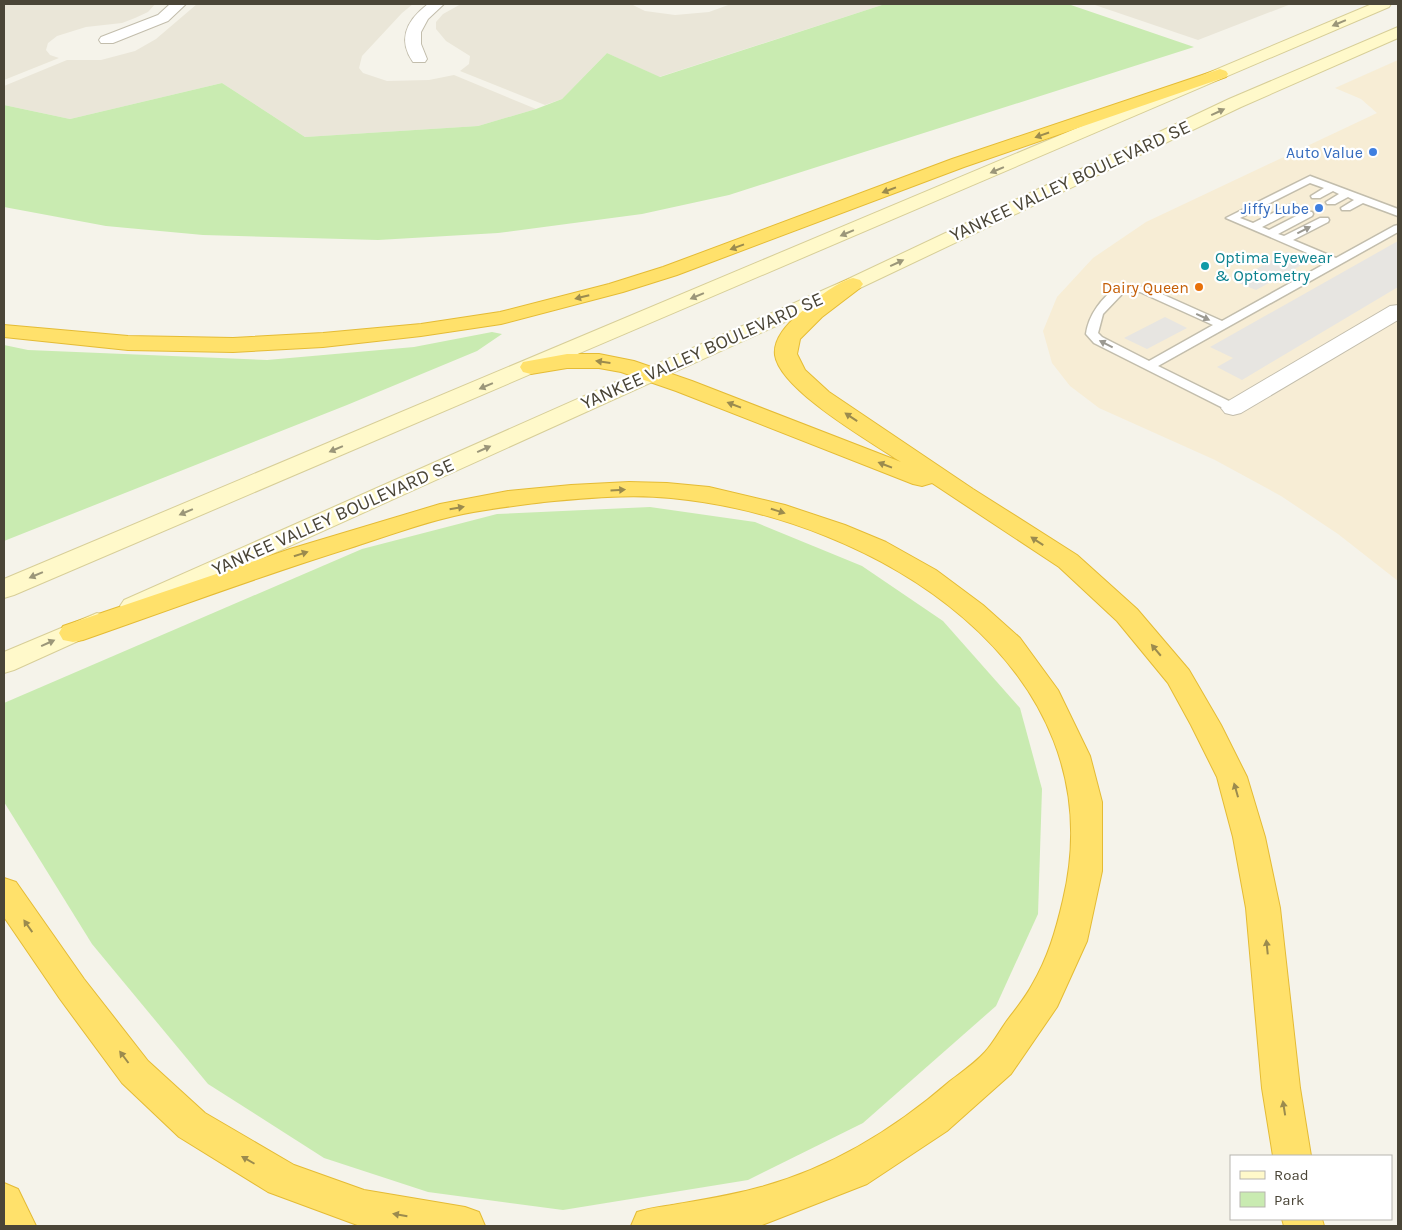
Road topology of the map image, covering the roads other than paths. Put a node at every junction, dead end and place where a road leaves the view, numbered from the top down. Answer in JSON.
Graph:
{"nodes":[{"id":1,"x":179,"y":4,"type":"edge"},
{"id":2,"x":437,"y":4,"type":"edge"},
{"id":3,"x":1384,"y":4,"type":"edge"},
{"id":4,"x":1394,"y":35,"type":"edge"},
{"id":5,"x":107,"y":40,"type":"dead end"},
{"id":6,"x":420,"y":59,"type":"dead end"},
{"id":7,"x":1220,"y":74,"type":"junction"},
{"id":8,"x":1333,"y":187,"type":"junction"},
{"id":9,"x":1348,"y":193,"type":"junction"},
{"id":10,"x":1316,"y":196,"type":"dead end"},
{"id":11,"x":1364,"y":200,"type":"junction"},
{"id":12,"x":1331,"y":202,"type":"dead end"},
{"id":13,"x":1293,"y":207,"type":"dead end"},
{"id":14,"x":1346,"y":208,"type":"dead end"},
{"id":15,"x":1398,"y":212,"type":"edge"},
{"id":16,"x":1308,"y":214,"type":"dead end"},
{"id":17,"x":1324,"y":220,"type":"dead end"},
{"id":18,"x":1253,"y":227,"type":"junction"},
{"id":19,"x":1398,"y":228,"type":"edge"},
{"id":20,"x":1269,"y":234,"type":"junction"},
{"id":21,"x":1284,"y":240,"type":"junction"},
{"id":22,"x":1337,"y":262,"type":"junction"},
{"id":23,"x":853,"y":284,"type":"junction"},
{"id":24,"x":1398,"y":310,"type":"edge"},
{"id":25,"x":1222,"y":325,"type":"junction"},
{"id":26,"x":4,"y":331,"type":"edge"},
{"id":27,"x":1149,"y":366,"type":"junction"},
{"id":28,"x":530,"y":368,"type":"junction"},
{"id":29,"x":650,"y":374,"type":"junction"},
{"id":30,"x":1233,"y":408,"type":"joint"},
{"id":31,"x":964,"y":494,"type":"junction"},
{"id":32,"x":4,"y":589,"type":"edge"},
{"id":33,"x":73,"y":633,"type":"junction"},
{"id":34,"x":4,"y":663,"type":"edge"},
{"id":35,"x":4,"y":891,"type":"edge"},
{"id":36,"x":1292,"y":1155,"type":"edge"},
{"id":37,"x":4,"y":1202,"type":"edge"},
{"id":38,"x":16,"y":1226,"type":"edge"},
{"id":39,"x":465,"y":1226,"type":"edge"},
{"id":40,"x":651,"y":1226,"type":"edge"}],
"edges":[{"from":1,"to":5,"type":"street"},
{"from":2,"to":6,"type":"street"},
{"from":3,"to":7,"type":"main road","name":"YANKEE VALLEY BOULEVARD SE","one_way":true},
{"from":23,"to":4,"type":"main road","name":"YANKEE VALLEY BOULEVARD SE","one_way":true},
{"from":7,"to":26,"type":"highway","one_way":true},
{"from":7,"to":28,"type":"main road","name":"YANKEE VALLEY BOULEVARD SE","one_way":true},
{"from":8,"to":9,"type":"lane"},
{"from":8,"to":10,"type":"lane"},
{"from":8,"to":18,"type":"lane"},
{"from":9,"to":11,"type":"lane"},
{"from":9,"to":12,"type":"lane"},
{"from":11,"to":14,"type":"lane"},
{"from":11,"to":15,"type":"lane"},
{"from":13,"to":18,"type":"lane"},
{"from":16,"to":20,"type":"lane"},
{"from":21,"to":17,"type":"lane","one_way":true},
{"from":18,"to":20,"type":"lane"},
{"from":19,"to":22,"type":"lane"},
{"from":20,"to":21,"type":"lane"},
{"from":21,"to":22,"type":"lane"},
{"from":22,"to":25,"type":"lane"},
{"from":23,"to":29,"type":"main road","name":"YANKEE VALLEY BOULEVARD SE"},
{"from":31,"to":23,"type":"highway","one_way":true},
{"from":24,"to":30,"type":"street"},
{"from":25,"to":27,"type":"lane"},
{"from":27,"to":25,"type":"lane","one_way":true},
{"from":27,"to":30,"type":"lane"},
{"from":29,"to":28,"type":"highway","one_way":true},
{"from":28,"to":32,"type":"main road","name":"YANKEE VALLEY BOULEVARD SE","one_way":true},
{"from":31,"to":29,"type":"highway","one_way":true},
{"from":33,"to":29,"type":"main road","name":"YANKEE VALLEY BOULEVARD SE","one_way":true},
{"from":36,"to":31,"type":"highway","one_way":true},
{"from":34,"to":33,"type":"main road","name":"YANKEE VALLEY BOULEVARD SE","one_way":true},
{"from":33,"to":40,"type":"highway","one_way":true},
{"from":39,"to":35,"type":"highway","one_way":true},
{"from":37,"to":38,"type":"highway"}]}
